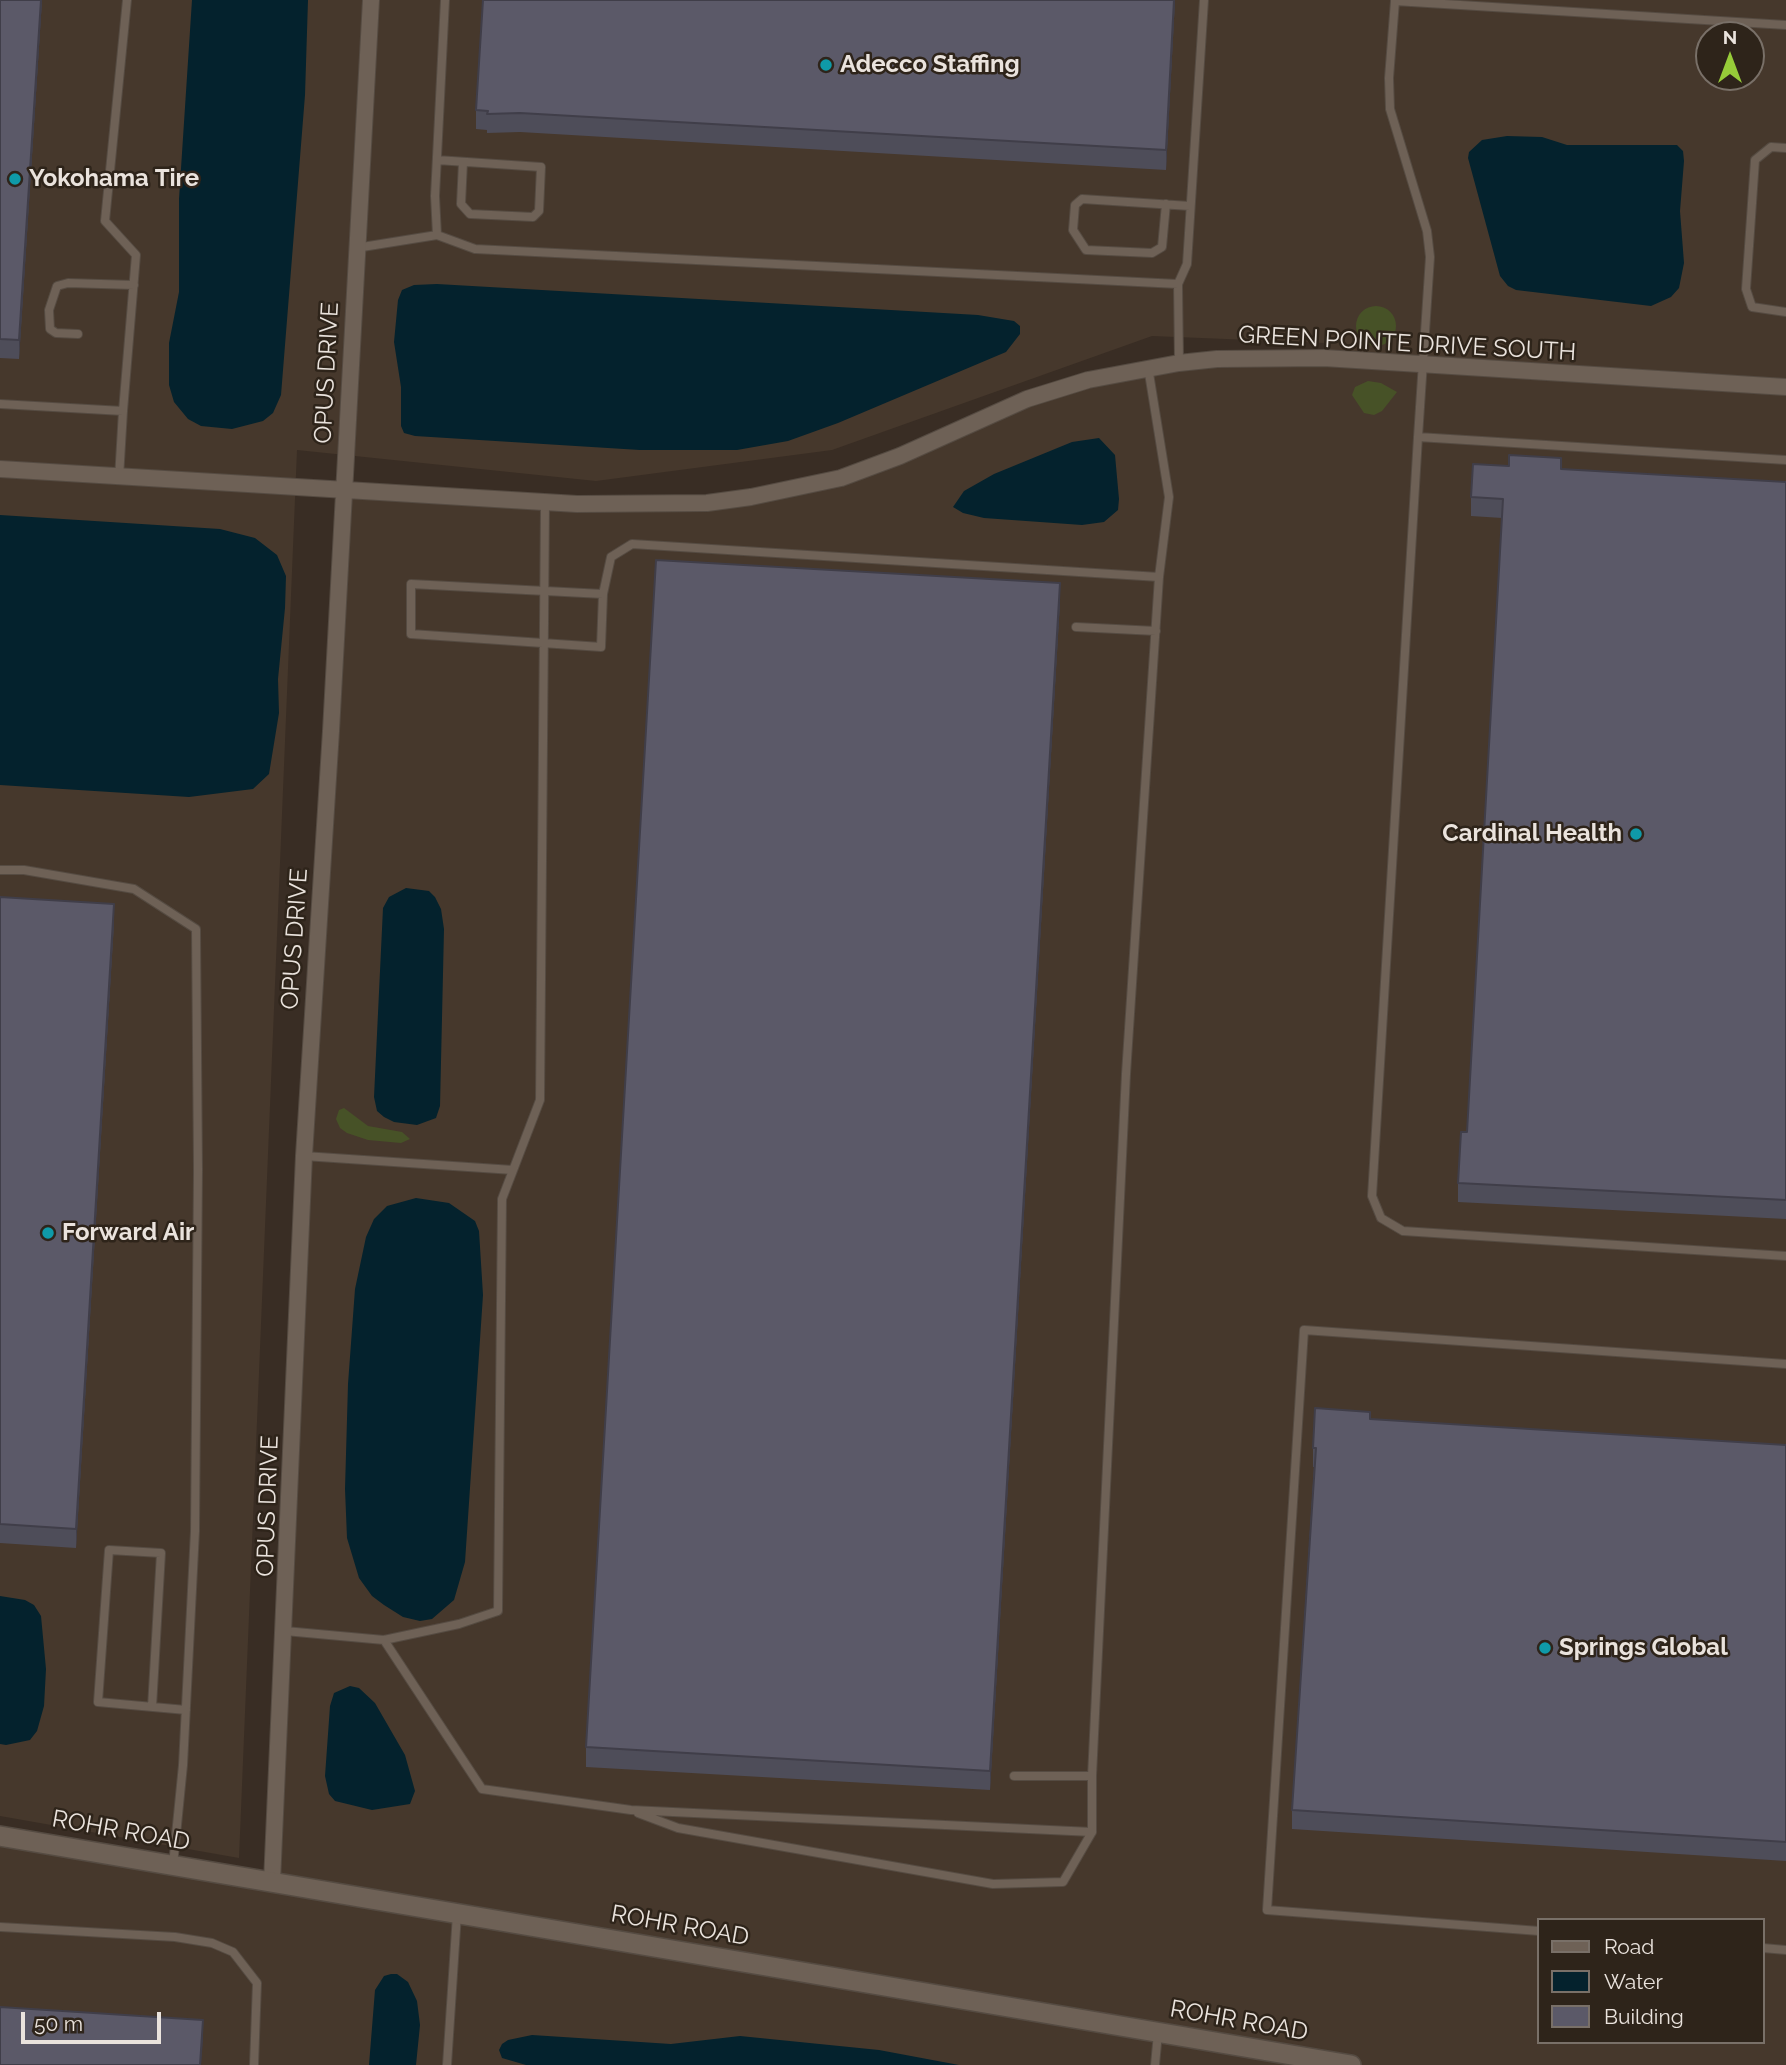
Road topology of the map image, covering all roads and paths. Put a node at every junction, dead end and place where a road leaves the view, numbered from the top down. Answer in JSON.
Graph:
{"nodes":[{"id":1,"x":127,"y":0,"type":"edge"},
{"id":2,"x":371,"y":0,"type":"edge"},
{"id":3,"x":445,"y":0,"type":"edge"},
{"id":4,"x":1204,"y":0,"type":"edge"},
{"id":5,"x":1395,"y":0,"type":"edge"},
{"id":6,"x":1786,"y":25,"type":"edge"},
{"id":7,"x":1786,"y":148,"type":"edge"},
{"id":8,"x":437,"y":160,"type":"junction"},
{"id":9,"x":463,"y":162,"type":"junction"},
{"id":10,"x":1166,"y":204,"type":"junction"},
{"id":11,"x":1191,"y":206,"type":"junction"},
{"id":12,"x":437,"y":235,"type":"junction"},
{"id":13,"x":356,"y":248,"type":"junction"},
{"id":14,"x":1178,"y":284,"type":"junction"},
{"id":15,"x":134,"y":285,"type":"junction"},
{"id":16,"x":1786,"y":312,"type":"edge"},
{"id":17,"x":78,"y":334,"type":"dead end"},
{"id":18,"x":1179,"y":363,"type":"junction"},
{"id":19,"x":1422,"y":364,"type":"junction"},
{"id":20,"x":1147,"y":367,"type":"junction"},
{"id":21,"x":1786,"y":387,"type":"edge"},
{"id":22,"x":0,"y":404,"type":"edge"},
{"id":23,"x":123,"y":411,"type":"junction"},
{"id":24,"x":1418,"y":437,"type":"junction"},
{"id":25,"x":1786,"y":460,"type":"edge"},
{"id":26,"x":0,"y":469,"type":"edge"},
{"id":27,"x":119,"y":478,"type":"junction"},
{"id":28,"x":344,"y":489,"type":"junction"},
{"id":29,"x":545,"y":503,"type":"junction"},
{"id":30,"x":1160,"y":577,"type":"junction"},
{"id":31,"x":544,"y":590,"type":"junction"},
{"id":32,"x":603,"y":594,"type":"junction"},
{"id":33,"x":1076,"y":627,"type":"dead end"},
{"id":34,"x":1156,"y":631,"type":"junction"},
{"id":35,"x":543,"y":646,"type":"junction"},
{"id":36,"x":0,"y":870,"type":"edge"},
{"id":37,"x":304,"y":1156,"type":"junction"},
{"id":38,"x":513,"y":1170,"type":"junction"},
{"id":39,"x":1786,"y":1256,"type":"edge"},
{"id":40,"x":1786,"y":1364,"type":"edge"},
{"id":41,"x":285,"y":1631,"type":"junction"},
{"id":42,"x":384,"y":1640,"type":"junction"},
{"id":43,"x":152,"y":1707,"type":"junction"},
{"id":44,"x":186,"y":1710,"type":"junction"},
{"id":45,"x":1014,"y":1776,"type":"dead end"},
{"id":46,"x":1092,"y":1776,"type":"junction"},
{"id":47,"x":631,"y":1810,"type":"junction"},
{"id":48,"x":1092,"y":1832,"type":"junction"},
{"id":49,"x":0,"y":1836,"type":"edge"},
{"id":50,"x":173,"y":1865,"type":"junction"},
{"id":51,"x":272,"y":1882,"type":"junction"},
{"id":52,"x":457,"y":1913,"type":"junction"},
{"id":53,"x":0,"y":1927,"type":"edge"},
{"id":54,"x":1538,"y":1931,"type":"edge"},
{"id":55,"x":1765,"y":1948,"type":"edge"},
{"id":56,"x":1786,"y":1950,"type":"edge"},
{"id":57,"x":1158,"y":2032,"type":"junction"},
{"id":58,"x":254,"y":2065,"type":"edge"},
{"id":59,"x":447,"y":2065,"type":"edge"},
{"id":60,"x":1155,"y":2065,"type":"edge"},
{"id":61,"x":1351,"y":2065,"type":"edge"}],
"edges":[{"from":1,"to":15,"type":"lane"},
{"from":2,"to":13,"type":"street","name":"OPUS DRIVE"},
{"from":3,"to":8,"type":"lane"},
{"from":4,"to":11,"type":"lane"},
{"from":5,"to":6,"type":"lane"},
{"from":5,"to":19,"type":"lane"},
{"from":7,"to":16,"type":"lane"},
{"from":8,"to":9,"type":"lane"},
{"from":8,"to":12,"type":"lane"},
{"from":9,"to":9,"type":"lane"},
{"from":10,"to":10,"type":"lane"},
{"from":10,"to":11,"type":"lane"},
{"from":11,"to":14,"type":"lane"},
{"from":12,"to":13,"type":"lane"},
{"from":12,"to":14,"type":"lane"},
{"from":13,"to":28,"type":"street","name":"OPUS DRIVE"},
{"from":14,"to":18,"type":"lane"},
{"from":15,"to":17,"type":"lane"},
{"from":15,"to":23,"type":"lane"},
{"from":18,"to":19,"type":"street","name":"GREEN POINTE DRIVE SOUTH"},
{"from":18,"to":20,"type":"street","name":"GREEN POINTE DRIVE SOUTH"},
{"from":19,"to":21,"type":"street","name":"GREEN POINTE DRIVE SOUTH"},
{"from":19,"to":24,"type":"lane"},
{"from":20,"to":29,"type":"street","name":"GREEN POINTE DRIVE SOUTH"},
{"from":20,"to":30,"type":"lane"},
{"from":22,"to":23,"type":"lane"},
{"from":23,"to":27,"type":"lane"},
{"from":24,"to":25,"type":"lane"},
{"from":24,"to":39,"type":"lane"},
{"from":26,"to":27,"type":"street","name":"GREEN POINTE DRIVE SOUTH"},
{"from":27,"to":28,"type":"street","name":"GREEN POINTE DRIVE SOUTH"},
{"from":28,"to":29,"type":"street","name":"GREEN POINTE DRIVE SOUTH"},
{"from":28,"to":37,"type":"street","name":"OPUS DRIVE"},
{"from":29,"to":31,"type":"lane"},
{"from":30,"to":32,"type":"lane"},
{"from":30,"to":34,"type":"lane"},
{"from":31,"to":32,"type":"lane"},
{"from":31,"to":35,"type":"lane"},
{"from":31,"to":35,"type":"lane"},
{"from":32,"to":35,"type":"lane"},
{"from":33,"to":34,"type":"lane"},
{"from":34,"to":46,"type":"lane"},
{"from":35,"to":38,"type":"lane"},
{"from":36,"to":44,"type":"lane"},
{"from":37,"to":38,"type":"lane"},
{"from":37,"to":41,"type":"street","name":"OPUS DRIVE"},
{"from":38,"to":42,"type":"lane"},
{"from":40,"to":54,"type":"lane"},
{"from":41,"to":42,"type":"lane"},
{"from":41,"to":51,"type":"street","name":"OPUS DRIVE"},
{"from":42,"to":47,"type":"lane"},
{"from":43,"to":43,"type":"lane"},
{"from":43,"to":44,"type":"lane"},
{"from":44,"to":50,"type":"lane"},
{"from":45,"to":46,"type":"lane"},
{"from":46,"to":48,"type":"lane"},
{"from":47,"to":48,"type":"lane"},
{"from":47,"to":48,"type":"lane"},
{"from":49,"to":50,"type":"street","name":"ROHR ROAD"},
{"from":50,"to":51,"type":"street","name":"ROHR ROAD"},
{"from":51,"to":52,"type":"street","name":"ROHR ROAD"},
{"from":52,"to":57,"type":"street","name":"ROHR ROAD"},
{"from":52,"to":59,"type":"lane"},
{"from":53,"to":58,"type":"lane"},
{"from":55,"to":56,"type":"lane"},
{"from":57,"to":60,"type":"lane"},
{"from":57,"to":61,"type":"street","name":"ROHR ROAD"}]}
